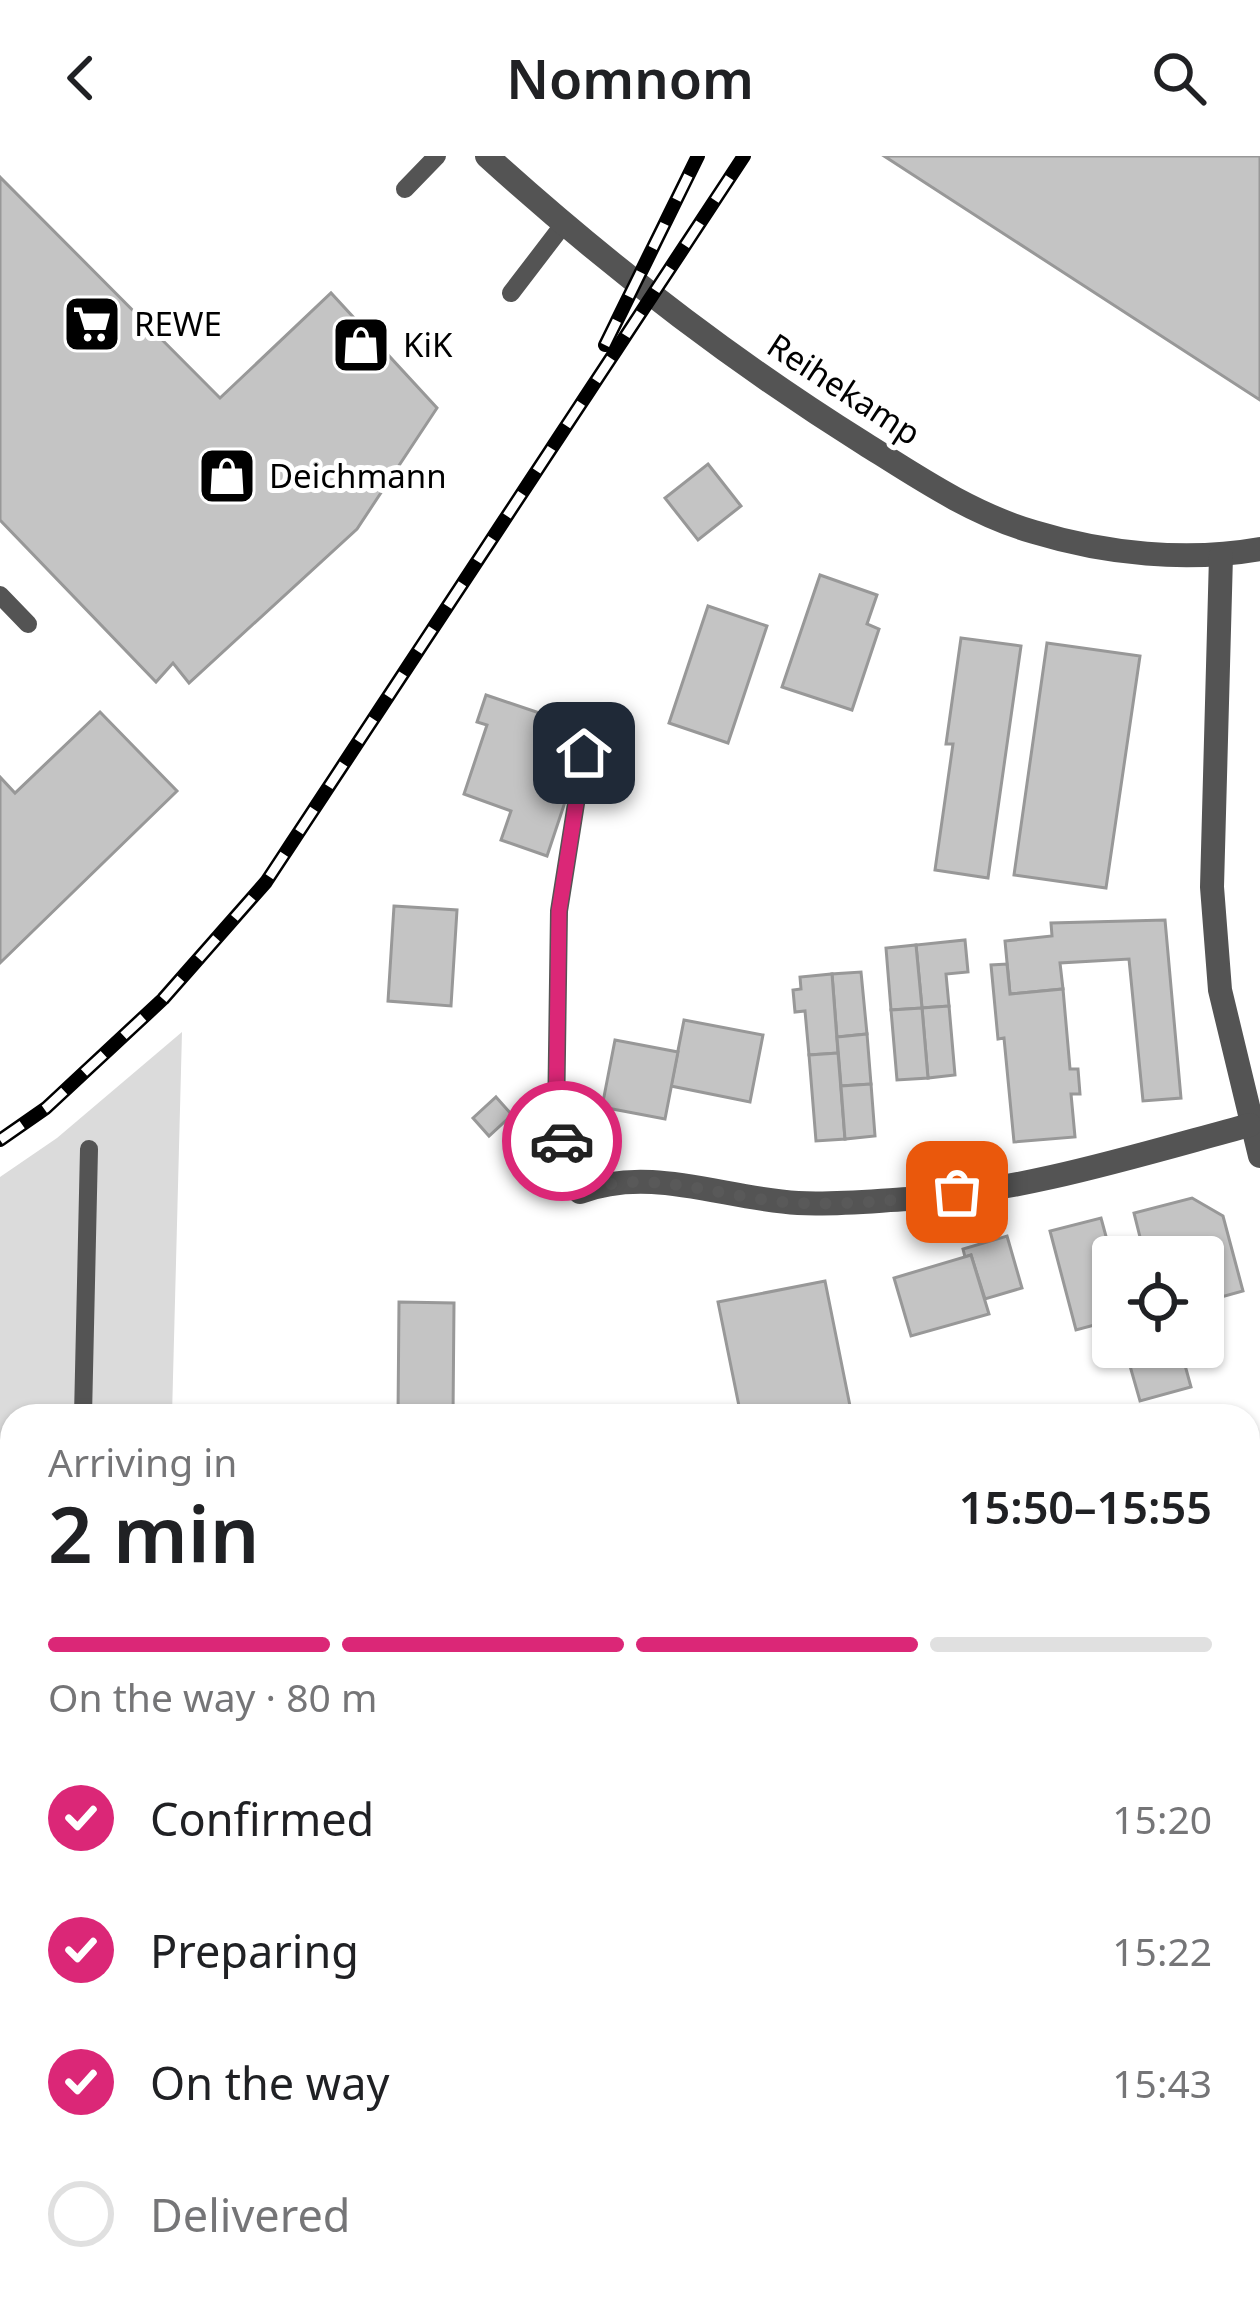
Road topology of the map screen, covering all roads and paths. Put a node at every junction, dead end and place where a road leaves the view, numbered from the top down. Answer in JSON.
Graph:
{"nodes":[{"id":1,"x":437,"y":156,"type":"edge"},
{"id":2,"x":487,"y":156,"type":"edge"},
{"id":3,"x":405,"y":189,"type":"dead end"},
{"id":4,"x":563,"y":225,"type":"junction"},
{"id":5,"x":511,"y":293,"type":"dead end"},
{"id":6,"x":1260,"y":549,"type":"edge"},
{"id":7,"x":1221,"y":556,"type":"junction"},
{"id":8,"x":0,"y":595,"type":"edge"},
{"id":9,"x":28,"y":624,"type":"dead end"},
{"id":10,"x":584,"y":753,"type":"dead end"},
{"id":11,"x":1250,"y":1125,"type":"junction"},
{"id":12,"x":89,"y":1149,"type":"dead end"},
{"id":13,"x":1260,"y":1156,"type":"edge"},
{"id":14,"x":580,"y":1192,"type":"joint"},
{"id":15,"x":83,"y":1404,"type":"edge"}],
"edges":[{"from":1,"to":3,"type":"lane"},
{"from":2,"to":4,"type":"street","name":"Reihekamp"},
{"from":4,"to":5,"type":"lane"},
{"from":4,"to":7,"type":"street","name":"Reihekamp"},
{"from":6,"to":7,"type":"street","name":"Reihekamp"},
{"from":7,"to":11,"type":"street"},
{"from":8,"to":9,"type":"lane"},
{"from":10,"to":14,"type":"lane"},
{"from":11,"to":13,"type":"street"},
{"from":11,"to":14,"type":"street"},
{"from":12,"to":15,"type":"lane"}]}
